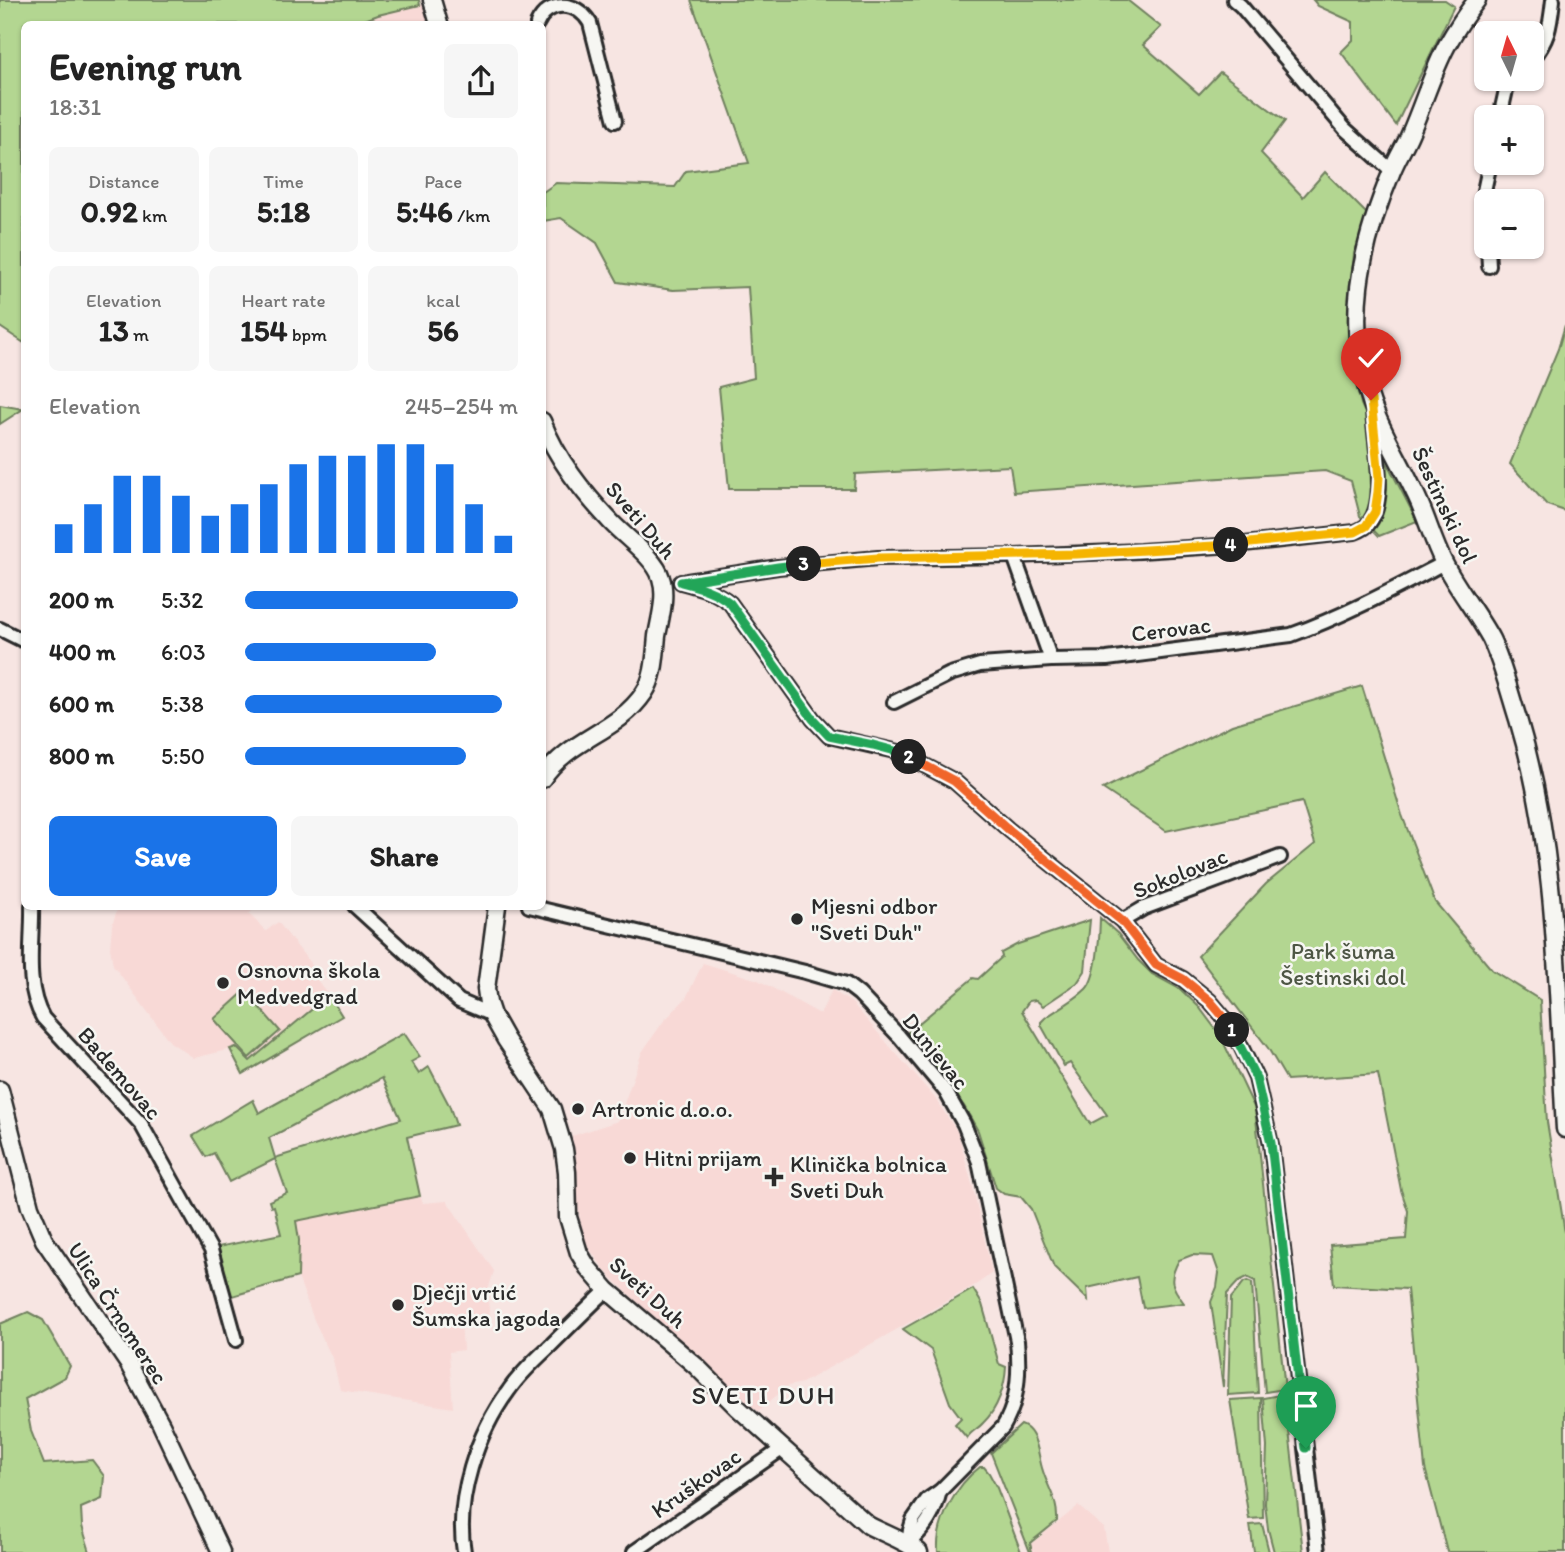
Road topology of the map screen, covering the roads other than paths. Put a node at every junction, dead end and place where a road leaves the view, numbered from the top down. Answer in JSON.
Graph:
{"nodes":[{"id":1,"x":432,"y":0,"type":"edge"},
{"id":2,"x":1234,"y":0,"type":"edge"},
{"id":3,"x":1477,"y":0,"type":"edge"},
{"id":4,"x":1553,"y":0,"type":"edge"},
{"id":5,"x":438,"y":21,"type":"edge"},
{"id":6,"x":538,"y":21,"type":"edge"},
{"id":7,"x":1544,"y":43,"type":"edge"},
{"id":8,"x":615,"y":121,"type":"dead end"},
{"id":9,"x":1392,"y":171,"type":"junction"},
{"id":10,"x":1489,"y":259,"type":"edge"},
{"id":11,"x":1489,"y":266,"type":"dead end"},
{"id":12,"x":1373,"y":407,"type":"junction"},
{"id":13,"x":546,"y":430,"type":"edge"},
{"id":14,"x":1014,"y":556,"type":"junction"},
{"id":15,"x":1444,"y":563,"type":"junction"},
{"id":16,"x":681,"y":582,"type":"junction"},
{"id":17,"x":663,"y":586,"type":"junction"},
{"id":18,"x":0,"y":629,"type":"edge"},
{"id":19,"x":21,"y":640,"type":"edge"},
{"id":20,"x":1051,"y":660,"type":"junction"},
{"id":21,"x":894,"y":702,"type":"dead end"},
{"id":22,"x":546,"y":773,"type":"edge"},
{"id":23,"x":1280,"y":857,"type":"dead end"},
{"id":24,"x":32,"y":910,"type":"edge"},
{"id":25,"x":359,"y":910,"type":"edge"},
{"id":26,"x":496,"y":910,"type":"edge"},
{"id":27,"x":546,"y":910,"type":"edge"},
{"id":28,"x":1122,"y":921,"type":"junction"},
{"id":29,"x":492,"y":1015,"type":"junction"},
{"id":30,"x":0,"y":1090,"type":"edge"},
{"id":31,"x":1564,"y":1093,"type":"edge"},
{"id":32,"x":1565,"y":1129,"type":"edge"},
{"id":33,"x":607,"y":1290,"type":"junction"},
{"id":34,"x":236,"y":1340,"type":"dead end"},
{"id":35,"x":783,"y":1448,"type":"junction"},
{"id":36,"x":912,"y":1549,"type":"edge"},
{"id":37,"x":221,"y":1552,"type":"edge"},
{"id":38,"x":464,"y":1552,"type":"edge"},
{"id":39,"x":634,"y":1552,"type":"edge"},
{"id":40,"x":1318,"y":1552,"type":"edge"}],
"edges":[{"from":1,"to":5,"type":"street"},
{"from":2,"to":9,"type":"street"},
{"from":3,"to":9,"type":"street","name":"Šestinski dol"},
{"from":4,"to":7,"type":"street"},
{"from":6,"to":8,"type":"street"},
{"from":9,"to":12,"type":"street","name":"Šestinski dol"},
{"from":10,"to":11,"type":"street"},
{"from":12,"to":14,"type":"street"},
{"from":12,"to":15,"type":"street","name":"Šestinski dol"},
{"from":13,"to":17,"type":"street","name":"Sveti Duh"},
{"from":14,"to":16,"type":"street"},
{"from":14,"to":20,"type":"street"},
{"from":15,"to":20,"type":"street","name":"Cerovac"},
{"from":15,"to":31,"type":"street","name":"Šestinski dol"},
{"from":16,"to":17,"type":"street"},
{"from":16,"to":28,"type":"street","name":"Sokolovac"},
{"from":17,"to":22,"type":"street","name":"Sveti Duh"},
{"from":18,"to":19,"type":"street"},
{"from":20,"to":21,"type":"street","name":"Cerovac"},
{"from":23,"to":28,"type":"street","name":"Sokolovac"},
{"from":24,"to":34,"type":"street","name":"Bademovac"},
{"from":25,"to":29,"type":"street"},
{"from":26,"to":29,"type":"street","name":"Sveti Duh"},
{"from":27,"to":36,"type":"street","name":"Dunjevac"},
{"from":28,"to":40,"type":"street"},
{"from":29,"to":33,"type":"street","name":"Sveti Duh"},
{"from":30,"to":37,"type":"street","name":"Ulica Črnomerec"},
{"from":31,"to":32,"type":"street","name":"Šestinski dol"},
{"from":33,"to":35,"type":"street","name":"Sveti Duh"},
{"from":33,"to":38,"type":"street"},
{"from":35,"to":36,"type":"street","name":"Sveti Duh"},
{"from":35,"to":39,"type":"street","name":"Kruškovac"}]}
